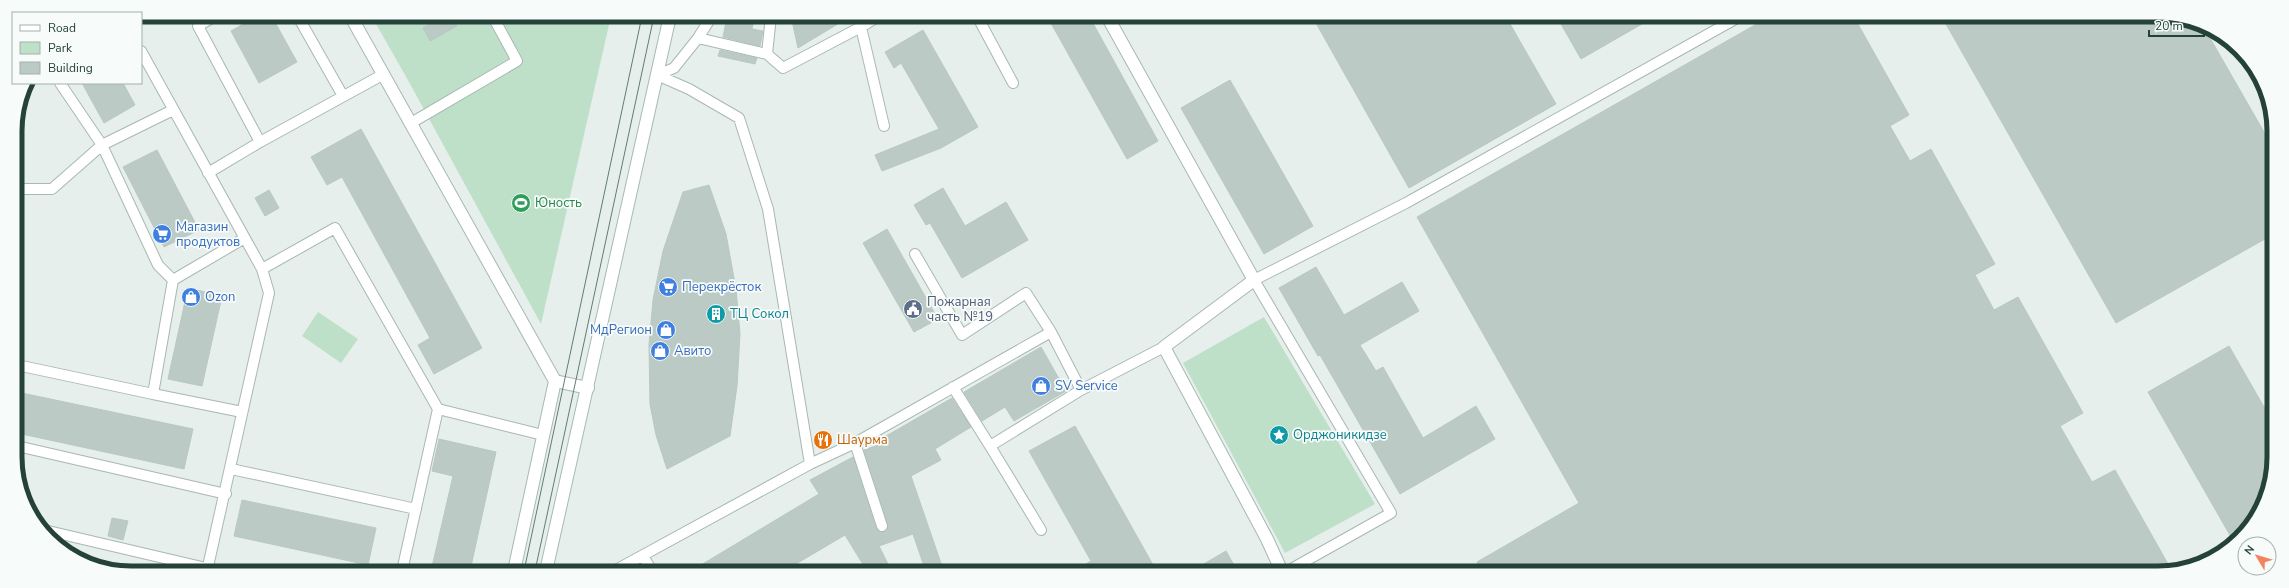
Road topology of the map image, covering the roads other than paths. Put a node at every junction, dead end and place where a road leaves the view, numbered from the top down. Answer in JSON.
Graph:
{"nodes":[{"id":1,"x":205,"y":22,"type":"edge"},
{"id":2,"x":301,"y":22,"type":"edge"},
{"id":3,"x":354,"y":22,"type":"edge"},
{"id":4,"x":496,"y":22,"type":"edge"},
{"id":5,"x":672,"y":22,"type":"edge"},
{"id":6,"x":708,"y":22,"type":"edge"},
{"id":7,"x":770,"y":22,"type":"edge"},
{"id":8,"x":869,"y":22,"type":"edge"},
{"id":9,"x":980,"y":22,"type":"edge"},
{"id":10,"x":1111,"y":22,"type":"edge"},
{"id":11,"x":1730,"y":22,"type":"edge"},
{"id":12,"x":861,"y":27,"type":"junction"},
{"id":13,"x":698,"y":38,"type":"junction"},
{"id":14,"x":142,"y":53,"type":"edge"},
{"id":15,"x":767,"y":54,"type":"junction"},
{"id":16,"x":384,"y":74,"type":"junction"},
{"id":17,"x":656,"y":75,"type":"junction"},
{"id":18,"x":1012,"y":82,"type":"dead end"},
{"id":19,"x":61,"y":84,"type":"edge"},
{"id":20,"x":344,"y":96,"type":"junction"},
{"id":21,"x":173,"y":110,"type":"junction"},
{"id":22,"x":411,"y":123,"type":"junction"},
{"id":23,"x":884,"y":126,"type":"dead end"},
{"id":24,"x":260,"y":142,"type":"junction"},
{"id":25,"x":102,"y":145,"type":"junction"},
{"id":26,"x":208,"y":173,"type":"junction"},
{"id":27,"x":22,"y":189,"type":"edge"},
{"id":28,"x":243,"y":239,"type":"junction"},
{"id":29,"x":915,"y":254,"type":"dead end"},
{"id":30,"x":262,"y":269,"type":"junction"},
{"id":31,"x":173,"y":280,"type":"junction"},
{"id":32,"x":1254,"y":280,"type":"junction"},
{"id":33,"x":1051,"y":332,"type":"junction"},
{"id":34,"x":1164,"y":347,"type":"junction"},
{"id":35,"x":22,"y":366,"type":"edge"},
{"id":36,"x":555,"y":381,"type":"junction"},
{"id":37,"x":953,"y":387,"type":"junction"},
{"id":38,"x":588,"y":388,"type":"junction"},
{"id":39,"x":1081,"y":390,"type":"junction"},
{"id":40,"x":153,"y":394,"type":"junction"},
{"id":41,"x":438,"y":409,"type":"junction"},
{"id":42,"x":242,"y":412,"type":"junction"},
{"id":43,"x":543,"y":435,"type":"junction"},
{"id":44,"x":855,"y":443,"type":"junction"},
{"id":45,"x":990,"y":446,"type":"junction"},
{"id":46,"x":22,"y":447,"type":"edge"},
{"id":47,"x":810,"y":464,"type":"junction"},
{"id":48,"x":231,"y":469,"type":"junction"},
{"id":49,"x":226,"y":494,"type":"junction"},
{"id":50,"x":416,"y":509,"type":"junction"},
{"id":51,"x":882,"y":526,"type":"dead end"},
{"id":52,"x":1041,"y":530,"type":"dead end"},
{"id":53,"x":52,"y":532,"type":"edge"},
{"id":54,"x":643,"y":556,"type":"junction"},
{"id":55,"x":192,"y":566,"type":"edge"},
{"id":56,"x":209,"y":566,"type":"edge"},
{"id":57,"x":403,"y":566,"type":"edge"},
{"id":58,"x":515,"y":566,"type":"edge"},
{"id":59,"x":547,"y":566,"type":"edge"},
{"id":60,"x":624,"y":566,"type":"edge"},
{"id":61,"x":649,"y":566,"type":"edge"},
{"id":62,"x":1285,"y":566,"type":"edge"},
{"id":63,"x":1295,"y":566,"type":"edge"}],
"edges":[{"from":1,"to":24,"type":"lane"},
{"from":2,"to":20,"type":"lane"},
{"from":3,"to":16,"type":"street"},
{"from":4,"to":22,"type":"lane"},
{"from":5,"to":17,"type":"street"},
{"from":6,"to":13,"type":"lane"},
{"from":7,"to":15,"type":"lane"},
{"from":8,"to":12,"type":"lane"},
{"from":9,"to":18,"type":"lane"},
{"from":10,"to":32,"type":"street"},
{"from":11,"to":32,"type":"lane"},
{"from":12,"to":15,"type":"lane"},
{"from":12,"to":23,"type":"lane"},
{"from":13,"to":15,"type":"lane"},
{"from":13,"to":17,"type":"lane"},
{"from":14,"to":21,"type":"lane"},
{"from":16,"to":20,"type":"lane"},
{"from":16,"to":22,"type":"street"},
{"from":17,"to":38,"type":"street"},
{"from":17,"to":47,"type":"lane"},
{"from":19,"to":25,"type":"lane"},
{"from":20,"to":24,"type":"lane"},
{"from":21,"to":25,"type":"lane"},
{"from":21,"to":26,"type":"lane"},
{"from":22,"to":36,"type":"street"},
{"from":24,"to":26,"type":"lane"},
{"from":25,"to":27,"type":"lane"},
{"from":25,"to":31,"type":"lane"},
{"from":26,"to":28,"type":"lane"},
{"from":28,"to":30,"type":"lane"},
{"from":28,"to":31,"type":"lane"},
{"from":29,"to":33,"type":"lane"},
{"from":30,"to":41,"type":"lane"},
{"from":30,"to":42,"type":"lane"},
{"from":31,"to":40,"type":"lane"},
{"from":32,"to":34,"type":"street"},
{"from":32,"to":63,"type":"lane"},
{"from":33,"to":37,"type":"lane"},
{"from":33,"to":39,"type":"lane"},
{"from":34,"to":39,"type":"lane"},
{"from":34,"to":62,"type":"street"},
{"from":35,"to":40,"type":"lane"},
{"from":36,"to":38,"type":"street"},
{"from":36,"to":43,"type":"street"},
{"from":37,"to":44,"type":"lane"},
{"from":37,"to":45,"type":"lane"},
{"from":38,"to":59,"type":"street"},
{"from":39,"to":45,"type":"lane"},
{"from":40,"to":42,"type":"lane"},
{"from":41,"to":43,"type":"lane"},
{"from":41,"to":50,"type":"lane"},
{"from":42,"to":48,"type":"lane"},
{"from":43,"to":58,"type":"street"},
{"from":44,"to":47,"type":"lane"},
{"from":44,"to":51,"type":"lane"},
{"from":45,"to":52,"type":"lane"},
{"from":46,"to":49,"type":"lane"},
{"from":47,"to":54,"type":"lane"},
{"from":48,"to":49,"type":"lane"},
{"from":48,"to":50,"type":"lane"},
{"from":49,"to":56,"type":"lane"},
{"from":50,"to":57,"type":"lane"},
{"from":53,"to":55,"type":"lane"},
{"from":54,"to":60,"type":"lane"},
{"from":54,"to":61,"type":"lane"}]}
